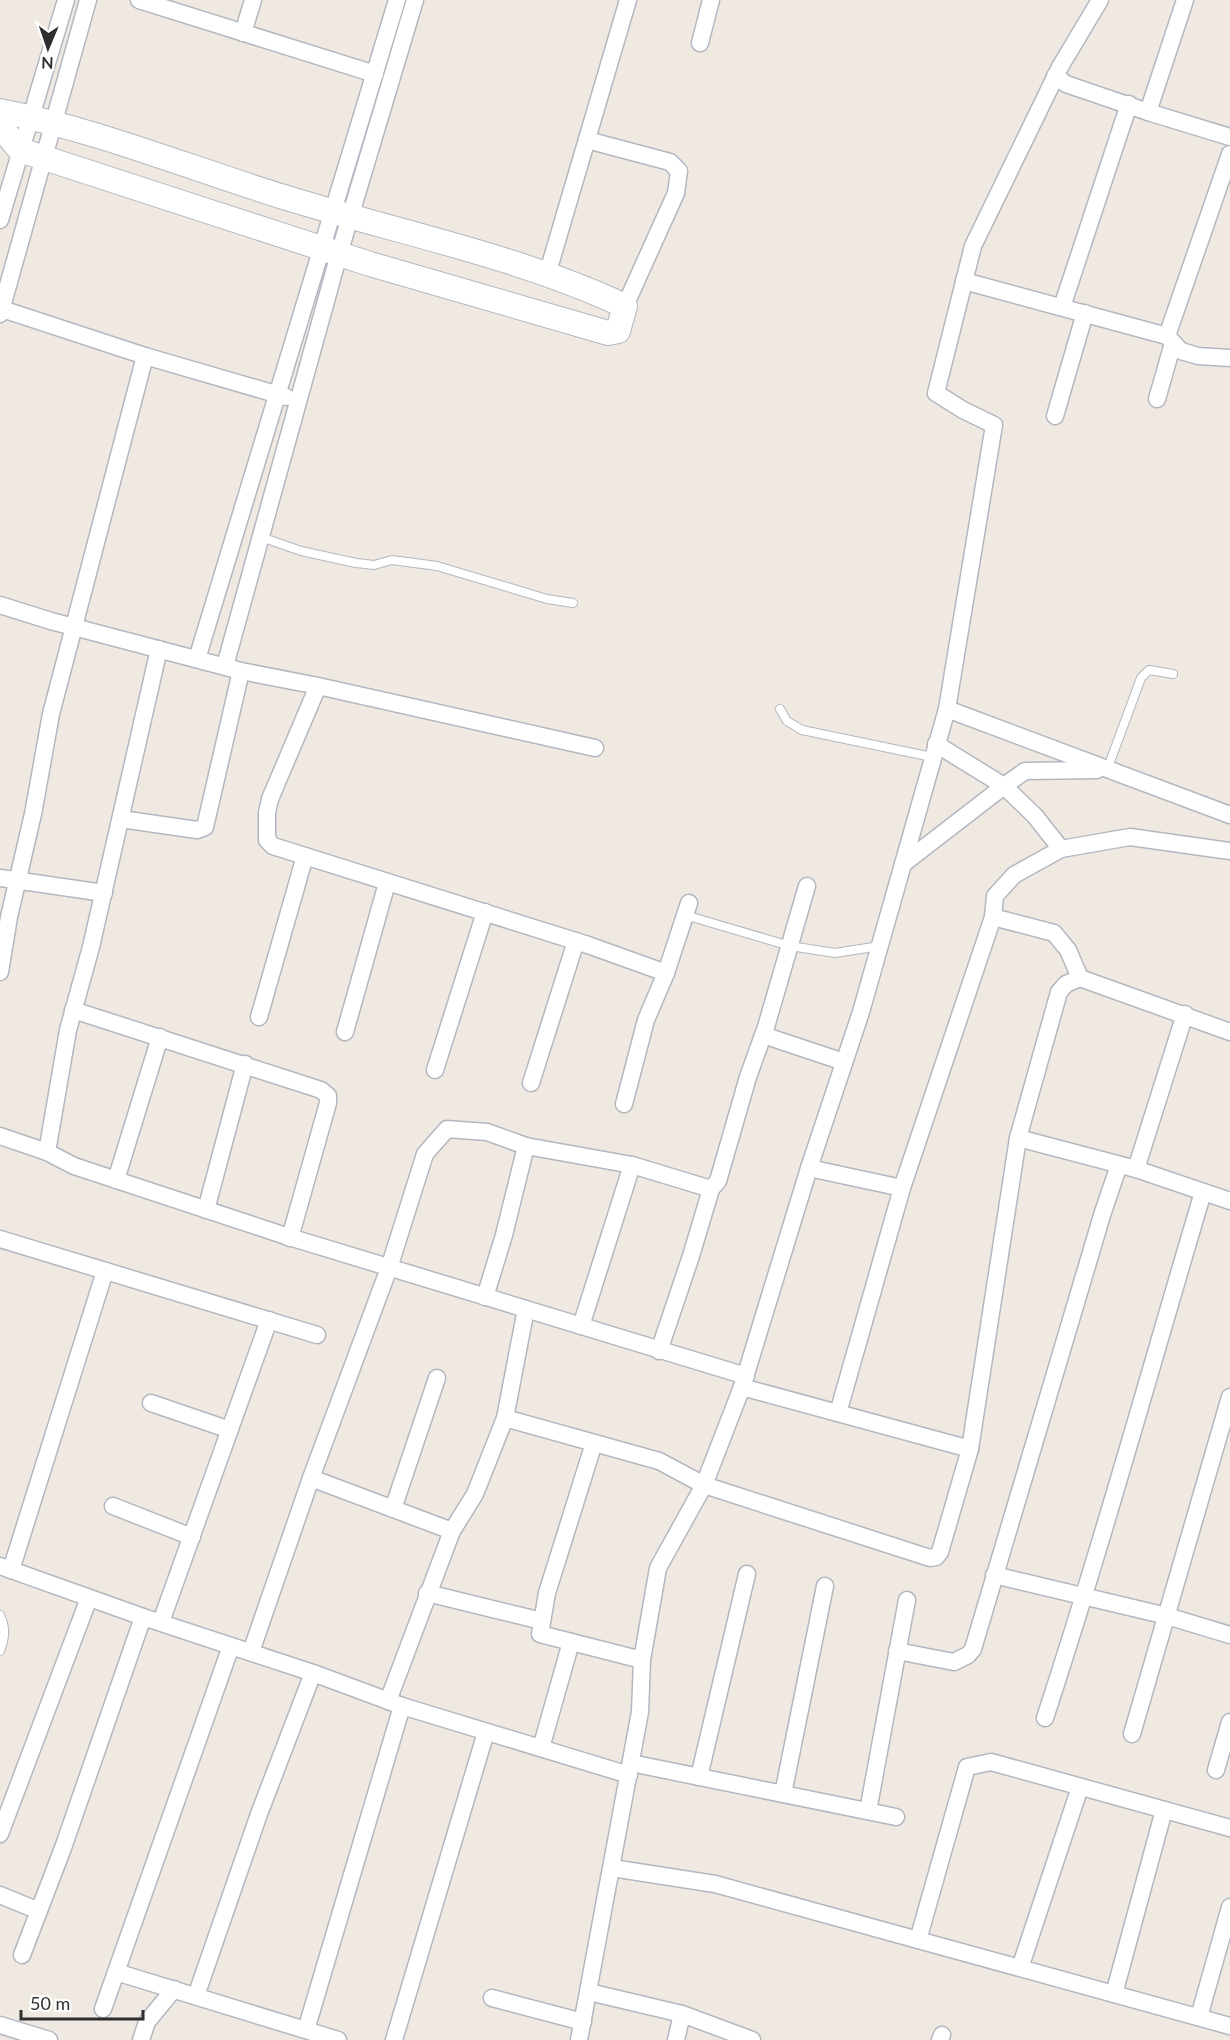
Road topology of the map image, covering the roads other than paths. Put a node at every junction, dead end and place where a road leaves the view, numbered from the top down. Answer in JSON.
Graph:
{"nodes":[{"id":1,"x":66,"y":0,"type":"edge"},
{"id":2,"x":88,"y":0,"type":"edge"},
{"id":3,"x":138,"y":0,"type":"edge"},
{"id":4,"x":253,"y":0,"type":"edge"},
{"id":5,"x":397,"y":0,"type":"edge"},
{"id":6,"x":415,"y":0,"type":"edge"},
{"id":7,"x":628,"y":0,"type":"edge"},
{"id":8,"x":711,"y":0,"type":"edge"},
{"id":9,"x":1100,"y":0,"type":"edge"},
{"id":10,"x":1185,"y":0,"type":"edge"},
{"id":11,"x":243,"y":33,"type":"junction"},
{"id":12,"x":700,"y":43,"type":"dead end"},
{"id":13,"x":375,"y":74,"type":"junction"},
{"id":14,"x":1055,"y":76,"type":"junction"},
{"id":15,"x":1129,"y":104,"type":"junction"},
{"id":16,"x":0,"y":111,"type":"edge"},
{"id":17,"x":1148,"y":112,"type":"junction"},
{"id":18,"x":30,"y":116,"type":"junction"},
{"id":19,"x":54,"y":123,"type":"junction"},
{"id":20,"x":0,"y":126,"type":"edge"},
{"id":21,"x":1230,"y":137,"type":"edge"},
{"id":22,"x":587,"y":140,"type":"junction"},
{"id":23,"x":20,"y":150,"type":"junction"},
{"id":24,"x":1230,"y":154,"type":"edge"},
{"id":25,"x":44,"y":158,"type":"junction"},
{"id":26,"x":342,"y":214,"type":"junction"},
{"id":27,"x":0,"y":220,"type":"edge"},
{"id":28,"x":331,"y":251,"type":"junction"},
{"id":29,"x":547,"y":275,"type":"junction"},
{"id":30,"x":964,"y":280,"type":"junction"},
{"id":31,"x":626,"y":306,"type":"junction"},
{"id":32,"x":1062,"y":307,"type":"junction"},
{"id":33,"x":1,"y":312,"type":"edge"},
{"id":34,"x":1085,"y":313,"type":"junction"},
{"id":35,"x":1170,"y":339,"type":"junction"},
{"id":36,"x":146,"y":356,"type":"junction"},
{"id":37,"x":1230,"y":358,"type":"edge"},
{"id":38,"x":278,"y":395,"type":"junction"},
{"id":39,"x":1157,"y":399,"type":"dead end"},
{"id":40,"x":298,"y":401,"type":"junction"},
{"id":41,"x":1055,"y":416,"type":"dead end"},
{"id":42,"x":261,"y":537,"type":"junction"},
{"id":43,"x":573,"y":603,"type":"dead end"},
{"id":44,"x":0,"y":605,"type":"edge"},
{"id":45,"x":72,"y":627,"type":"junction"},
{"id":46,"x":159,"y":649,"type":"junction"},
{"id":47,"x":197,"y":659,"type":"junction"},
{"id":48,"x":233,"y":668,"type":"junction"},
{"id":49,"x":1173,"y":674,"type":"dead end"},
{"id":50,"x":318,"y":686,"type":"junction"},
{"id":51,"x":946,"y":709,"type":"junction"},
{"id":52,"x":780,"y":710,"type":"dead end"},
{"id":53,"x":595,"y":748,"type":"dead end"},
{"id":54,"x":934,"y":750,"type":"junction"},
{"id":55,"x":1107,"y":770,"type":"junction"},
{"id":56,"x":1004,"y":786,"type":"junction"},
{"id":57,"x":1230,"y":815,"type":"edge"},
{"id":58,"x":121,"y":819,"type":"junction"},
{"id":59,"x":1061,"y":849,"type":"junction"},
{"id":60,"x":1230,"y":851,"type":"edge"},
{"id":61,"x":305,"y":856,"type":"junction"},
{"id":62,"x":903,"y":864,"type":"junction"},
{"id":63,"x":8,"y":880,"type":"edge"},
{"id":64,"x":387,"y":882,"type":"junction"},
{"id":65,"x":807,"y":886,"type":"dead end"},
{"id":66,"x":104,"y":893,"type":"junction"},
{"id":67,"x":687,"y":909,"type":"joint"},
{"id":68,"x":485,"y":912,"type":"junction"},
{"id":69,"x":993,"y":917,"type":"junction"},
{"id":70,"x":576,"y":941,"type":"junction"},
{"id":71,"x":790,"y":946,"type":"junction"},
{"id":72,"x":880,"y":946,"type":"junction"},
{"id":73,"x":0,"y":972,"type":"edge"},
{"id":74,"x":666,"y":973,"type":"junction"},
{"id":75,"x":1080,"y":978,"type":"junction"},
{"id":76,"x":73,"y":1010,"type":"junction"},
{"id":77,"x":1185,"y":1014,"type":"junction"},
{"id":78,"x":259,"y":1017,"type":"dead end"},
{"id":79,"x":345,"y":1032,"type":"dead end"},
{"id":80,"x":1230,"y":1032,"type":"edge"},
{"id":81,"x":764,"y":1035,"type":"junction"},
{"id":82,"x":160,"y":1037,"type":"junction"},
{"id":83,"x":844,"y":1062,"type":"junction"},
{"id":84,"x":245,"y":1064,"type":"junction"},
{"id":85,"x":435,"y":1070,"type":"dead end"},
{"id":86,"x":531,"y":1083,"type":"dead end"},
{"id":87,"x":624,"y":1104,"type":"dead end"},
{"id":88,"x":0,"y":1136,"type":"edge"},
{"id":89,"x":1018,"y":1138,"type":"junction"},
{"id":90,"x":526,"y":1146,"type":"junction"},
{"id":91,"x":47,"y":1152,"type":"junction"},
{"id":92,"x":632,"y":1165,"type":"junction"},
{"id":93,"x":1119,"y":1165,"type":"junction"},
{"id":94,"x":809,"y":1168,"type":"junction"},
{"id":95,"x":1136,"y":1169,"type":"junction"},
{"id":96,"x":116,"y":1180,"type":"junction"},
{"id":97,"x":902,"y":1188,"type":"junction"},
{"id":98,"x":711,"y":1189,"type":"junction"},
{"id":99,"x":1203,"y":1192,"type":"junction"},
{"id":100,"x":1230,"y":1201,"type":"edge"},
{"id":101,"x":206,"y":1209,"type":"junction"},
{"id":102,"x":290,"y":1238,"type":"junction"},
{"id":103,"x":0,"y":1241,"type":"edge"},
{"id":104,"x":389,"y":1268,"type":"junction"},
{"id":105,"x":105,"y":1271,"type":"junction"},
{"id":106,"x":485,"y":1297,"type":"junction"},
{"id":107,"x":526,"y":1310,"type":"junction"},
{"id":108,"x":269,"y":1320,"type":"junction"},
{"id":109,"x":581,"y":1326,"type":"junction"},
{"id":110,"x":316,"y":1335,"type":"dead end"},
{"id":111,"x":659,"y":1351,"type":"junction"},
{"id":112,"x":437,"y":1378,"type":"dead end"},
{"id":113,"x":744,"y":1382,"type":"junction"},
{"id":114,"x":1230,"y":1397,"type":"edge"},
{"id":115,"x":151,"y":1403,"type":"dead end"},
{"id":116,"x":838,"y":1413,"type":"junction"},
{"id":117,"x":505,"y":1418,"type":"junction"},
{"id":118,"x":230,"y":1430,"type":"junction"},
{"id":119,"x":594,"y":1443,"type":"junction"},
{"id":120,"x":970,"y":1449,"type":"junction"},
{"id":121,"x":311,"y":1478,"type":"junction"},
{"id":122,"x":704,"y":1485,"type":"junction"},
{"id":123,"x":113,"y":1506,"type":"dead end"},
{"id":124,"x":393,"y":1509,"type":"junction"},
{"id":125,"x":452,"y":1531,"type":"junction"},
{"id":126,"x":192,"y":1537,"type":"junction"},
{"id":127,"x":5,"y":1568,"type":"edge"},
{"id":128,"x":747,"y":1574,"type":"dead end"},
{"id":129,"x":994,"y":1575,"type":"junction"},
{"id":130,"x":825,"y":1586,"type":"dead end"},
{"id":131,"x":428,"y":1593,"type":"junction"},
{"id":132,"x":1084,"y":1597,"type":"junction"},
{"id":133,"x":89,"y":1598,"type":"junction"},
{"id":134,"x":907,"y":1600,"type":"dead end"},
{"id":135,"x":0,"y":1615,"type":"edge"},
{"id":136,"x":1167,"y":1616,"type":"junction"},
{"id":137,"x":144,"y":1617,"type":"junction"},
{"id":138,"x":542,"y":1621,"type":"junction"},
{"id":139,"x":161,"y":1623,"type":"junction"},
{"id":140,"x":1230,"y":1635,"type":"edge"},
{"id":141,"x":571,"y":1642,"type":"junction"},
{"id":142,"x":231,"y":1646,"type":"junction"},
{"id":143,"x":0,"y":1651,"type":"edge"},
{"id":144,"x":897,"y":1651,"type":"junction"},
{"id":145,"x":251,"y":1652,"type":"junction"},
{"id":146,"x":642,"y":1660,"type":"junction"},
{"id":147,"x":313,"y":1673,"type":"junction"},
{"id":148,"x":395,"y":1704,"type":"junction"},
{"id":149,"x":1045,"y":1718,"type":"dead end"},
{"id":150,"x":1230,"y":1722,"type":"edge"},
{"id":151,"x":486,"y":1732,"type":"junction"},
{"id":152,"x":1132,"y":1734,"type":"dead end"},
{"id":153,"x":541,"y":1748,"type":"junction"},
{"id":154,"x":630,"y":1769,"type":"junction"},
{"id":155,"x":1216,"y":1770,"type":"dead end"},
{"id":156,"x":699,"y":1777,"type":"junction"},
{"id":157,"x":1080,"y":1786,"type":"junction"},
{"id":158,"x":783,"y":1794,"type":"junction"},
{"id":159,"x":1164,"y":1810,"type":"junction"},
{"id":160,"x":868,"y":1811,"type":"junction"},
{"id":161,"x":896,"y":1817,"type":"dead end"},
{"id":162,"x":1230,"y":1828,"type":"edge"},
{"id":163,"x":0,"y":1834,"type":"edge"},
{"id":164,"x":612,"y":1868,"type":"junction"},
{"id":165,"x":0,"y":1895,"type":"edge"},
{"id":166,"x":1230,"y":1907,"type":"edge"},
{"id":167,"x":39,"y":1911,"type":"junction"},
{"id":168,"x":918,"y":1940,"type":"junction"},
{"id":169,"x":22,"y":1955,"type":"dead end"},
{"id":170,"x":1020,"y":1968,"type":"junction"},
{"id":171,"x":116,"y":1972,"type":"junction"},
{"id":172,"x":174,"y":1989,"type":"junction"},
{"id":173,"x":589,"y":1992,"type":"junction"},
{"id":174,"x":1114,"y":1994,"type":"junction"},
{"id":175,"x":196,"y":1996,"type":"junction"},
{"id":176,"x":492,"y":1998,"type":"dead end"},
{"id":177,"x":103,"y":2009,"type":"dead end"},
{"id":178,"x":682,"y":2014,"type":"junction"},
{"id":179,"x":1199,"y":2017,"type":"junction"},
{"id":180,"x":583,"y":2022,"type":"junction"},
{"id":181,"x":0,"y":2025,"type":"edge"},
{"id":182,"x":1230,"y":2026,"type":"edge"},
{"id":183,"x":306,"y":2030,"type":"junction"},
{"id":184,"x":49,"y":2040,"type":"edge"},
{"id":185,"x":141,"y":2040,"type":"edge"},
{"id":186,"x":338,"y":2040,"type":"edge"},
{"id":187,"x":394,"y":2040,"type":"edge"},
{"id":188,"x":579,"y":2040,"type":"edge"},
{"id":189,"x":676,"y":2040,"type":"edge"},
{"id":190,"x":752,"y":2040,"type":"edge"}],
"edges":[{"from":1,"to":18,"type":"street"},
{"from":2,"to":19,"type":"street"},
{"from":3,"to":11,"type":"street"},
{"from":4,"to":11,"type":"street"},
{"from":5,"to":13,"type":"street"},
{"from":6,"to":26,"type":"street"},
{"from":7,"to":22,"type":"street"},
{"from":8,"to":12,"type":"street"},
{"from":9,"to":14,"type":"street"},
{"from":10,"to":17,"type":"street"},
{"from":11,"to":13,"type":"street"},
{"from":13,"to":26,"type":"street"},
{"from":14,"to":15,"type":"street"},
{"from":14,"to":30,"type":"street"},
{"from":15,"to":17,"type":"street"},
{"from":15,"to":32,"type":"street"},
{"from":16,"to":18,"type":"street"},
{"from":17,"to":21,"type":"street"},
{"from":18,"to":19,"type":"street"},
{"from":18,"to":23,"type":"street"},
{"from":19,"to":25,"type":"street"},
{"from":19,"to":26,"type":"street"},
{"from":20,"to":23,"type":"street"},
{"from":22,"to":29,"type":"street"},
{"from":22,"to":31,"type":"street"},
{"from":23,"to":25,"type":"street"},
{"from":23,"to":27,"type":"street"},
{"from":24,"to":35,"type":"street"},
{"from":25,"to":28,"type":"street"},
{"from":25,"to":33,"type":"street"},
{"from":26,"to":28,"type":"street"},
{"from":26,"to":29,"type":"street"},
{"from":28,"to":31,"type":"street"},
{"from":28,"to":38,"type":"street"},
{"from":28,"to":40,"type":"street"},
{"from":29,"to":31,"type":"street"},
{"from":30,"to":32,"type":"street"},
{"from":30,"to":51,"type":"street"},
{"from":32,"to":34,"type":"street"},
{"from":33,"to":36,"type":"street"},
{"from":34,"to":35,"type":"street"},
{"from":34,"to":41,"type":"street"},
{"from":35,"to":37,"type":"street"},
{"from":35,"to":39,"type":"street"},
{"from":36,"to":38,"type":"street"},
{"from":36,"to":45,"type":"street"},
{"from":38,"to":40,"type":"street"},
{"from":38,"to":47,"type":"street"},
{"from":40,"to":42,"type":"street"},
{"from":42,"to":43,"type":"lane"},
{"from":42,"to":48,"type":"street"},
{"from":44,"to":45,"type":"street"},
{"from":45,"to":46,"type":"street"},
{"from":45,"to":63,"type":"street"},
{"from":46,"to":47,"type":"street"},
{"from":46,"to":58,"type":"street"},
{"from":47,"to":48,"type":"street"},
{"from":48,"to":50,"type":"street"},
{"from":48,"to":58,"type":"street"},
{"from":49,"to":55,"type":"lane"},
{"from":50,"to":53,"type":"street"},
{"from":50,"to":61,"type":"street"},
{"from":51,"to":54,"type":"street"},
{"from":51,"to":55,"type":"street"},
{"from":52,"to":54,"type":"lane"},
{"from":54,"to":56,"type":"street"},
{"from":54,"to":62,"type":"street"},
{"from":55,"to":56,"type":"street"},
{"from":55,"to":57,"type":"street"},
{"from":56,"to":59,"type":"street"},
{"from":56,"to":62,"type":"street"},
{"from":58,"to":66,"type":"street"},
{"from":59,"to":60,"type":"street"},
{"from":59,"to":69,"type":"street"},
{"from":61,"to":64,"type":"street"},
{"from":61,"to":78,"type":"street"},
{"from":62,"to":72,"type":"street"},
{"from":63,"to":66,"type":"street"},
{"from":63,"to":73,"type":"street"},
{"from":64,"to":68,"type":"street"},
{"from":64,"to":79,"type":"street"},
{"from":65,"to":71,"type":"street"},
{"from":66,"to":76,"type":"street"},
{"from":67,"to":71,"type":"lane"},
{"from":67,"to":74,"type":"street"},
{"from":68,"to":70,"type":"street"},
{"from":68,"to":85,"type":"street"},
{"from":69,"to":75,"type":"street"},
{"from":69,"to":97,"type":"street"},
{"from":70,"to":74,"type":"street"},
{"from":70,"to":86,"type":"street"},
{"from":71,"to":72,"type":"lane"},
{"from":71,"to":81,"type":"street"},
{"from":72,"to":83,"type":"street"},
{"from":74,"to":87,"type":"street"},
{"from":75,"to":77,"type":"street"},
{"from":75,"to":89,"type":"street"},
{"from":76,"to":82,"type":"street"},
{"from":76,"to":91,"type":"street"},
{"from":77,"to":80,"type":"street"},
{"from":77,"to":95,"type":"street"},
{"from":81,"to":83,"type":"street"},
{"from":81,"to":98,"type":"street"},
{"from":82,"to":84,"type":"street"},
{"from":82,"to":96,"type":"street"},
{"from":83,"to":94,"type":"street"},
{"from":84,"to":101,"type":"street"},
{"from":84,"to":102,"type":"street"},
{"from":88,"to":91,"type":"street"},
{"from":89,"to":93,"type":"street"},
{"from":89,"to":120,"type":"street"},
{"from":90,"to":92,"type":"street"},
{"from":90,"to":104,"type":"street"},
{"from":90,"to":106,"type":"street"},
{"from":91,"to":96,"type":"street"},
{"from":92,"to":98,"type":"street"},
{"from":92,"to":109,"type":"street"},
{"from":93,"to":95,"type":"street"},
{"from":93,"to":129,"type":"street"},
{"from":94,"to":97,"type":"street"},
{"from":94,"to":113,"type":"street"},
{"from":95,"to":99,"type":"street"},
{"from":96,"to":101,"type":"street"},
{"from":97,"to":116,"type":"street"},
{"from":98,"to":111,"type":"street"},
{"from":99,"to":100,"type":"street"},
{"from":99,"to":132,"type":"street"},
{"from":101,"to":102,"type":"street"},
{"from":102,"to":104,"type":"street"},
{"from":103,"to":105,"type":"street"},
{"from":104,"to":106,"type":"street"},
{"from":104,"to":121,"type":"street"},
{"from":105,"to":108,"type":"street"},
{"from":105,"to":127,"type":"street"},
{"from":106,"to":107,"type":"street"},
{"from":107,"to":109,"type":"street"},
{"from":107,"to":117,"type":"street"},
{"from":108,"to":110,"type":"street"},
{"from":108,"to":118,"type":"street"},
{"from":109,"to":111,"type":"street"},
{"from":111,"to":113,"type":"street"},
{"from":112,"to":124,"type":"street"},
{"from":113,"to":116,"type":"street"},
{"from":113,"to":122,"type":"street"},
{"from":114,"to":136,"type":"street"},
{"from":115,"to":118,"type":"street"},
{"from":116,"to":120,"type":"street"},
{"from":117,"to":119,"type":"street"},
{"from":117,"to":125,"type":"street"},
{"from":118,"to":126,"type":"street"},
{"from":119,"to":122,"type":"street"},
{"from":119,"to":138,"type":"street"},
{"from":120,"to":122,"type":"street"},
{"from":121,"to":124,"type":"street"},
{"from":121,"to":145,"type":"street"},
{"from":122,"to":146,"type":"street"},
{"from":123,"to":126,"type":"street"},
{"from":124,"to":125,"type":"street"},
{"from":125,"to":131,"type":"street"},
{"from":126,"to":139,"type":"street"},
{"from":127,"to":133,"type":"street"},
{"from":128,"to":156,"type":"street"},
{"from":129,"to":132,"type":"street"},
{"from":129,"to":144,"type":"street"},
{"from":130,"to":158,"type":"street"},
{"from":131,"to":138,"type":"street"},
{"from":131,"to":148,"type":"street"},
{"from":132,"to":136,"type":"street"},
{"from":132,"to":149,"type":"street"},
{"from":133,"to":137,"type":"street"},
{"from":133,"to":163,"type":"street"},
{"from":134,"to":144,"type":"street"},
{"from":135,"to":143,"type":"lane"},
{"from":136,"to":140,"type":"street"},
{"from":136,"to":152,"type":"street"},
{"from":137,"to":139,"type":"street"},
{"from":137,"to":167,"type":"street"},
{"from":138,"to":141,"type":"street"},
{"from":139,"to":142,"type":"street"},
{"from":141,"to":146,"type":"street"},
{"from":141,"to":153,"type":"street"},
{"from":142,"to":145,"type":"street"},
{"from":142,"to":171,"type":"street"},
{"from":144,"to":160,"type":"street"},
{"from":145,"to":147,"type":"street"},
{"from":146,"to":154,"type":"street"},
{"from":147,"to":148,"type":"street"},
{"from":147,"to":175,"type":"street"},
{"from":148,"to":151,"type":"street"},
{"from":148,"to":183,"type":"street"},
{"from":150,"to":155,"type":"street"},
{"from":151,"to":153,"type":"street"},
{"from":151,"to":187,"type":"street"},
{"from":153,"to":154,"type":"street"},
{"from":154,"to":156,"type":"street"},
{"from":154,"to":164,"type":"street"},
{"from":156,"to":158,"type":"street"},
{"from":157,"to":159,"type":"street"},
{"from":157,"to":168,"type":"street"},
{"from":157,"to":170,"type":"street"},
{"from":158,"to":160,"type":"street"},
{"from":159,"to":162,"type":"street"},
{"from":159,"to":174,"type":"street"},
{"from":160,"to":161,"type":"street"},
{"from":164,"to":168,"type":"street"},
{"from":164,"to":173,"type":"street"},
{"from":165,"to":167,"type":"street"},
{"from":166,"to":179,"type":"street"},
{"from":167,"to":169,"type":"street"},
{"from":168,"to":170,"type":"street"},
{"from":170,"to":174,"type":"street"},
{"from":171,"to":172,"type":"street"},
{"from":171,"to":177,"type":"street"},
{"from":172,"to":175,"type":"street"},
{"from":172,"to":185,"type":"street"},
{"from":173,"to":178,"type":"street"},
{"from":173,"to":180,"type":"street"},
{"from":174,"to":179,"type":"street"},
{"from":175,"to":183,"type":"street"},
{"from":176,"to":180,"type":"street"},
{"from":178,"to":189,"type":"street"},
{"from":178,"to":190,"type":"street"},
{"from":179,"to":182,"type":"street"},
{"from":180,"to":188,"type":"street"},
{"from":181,"to":184,"type":"street"},
{"from":183,"to":186,"type":"street"}]}
